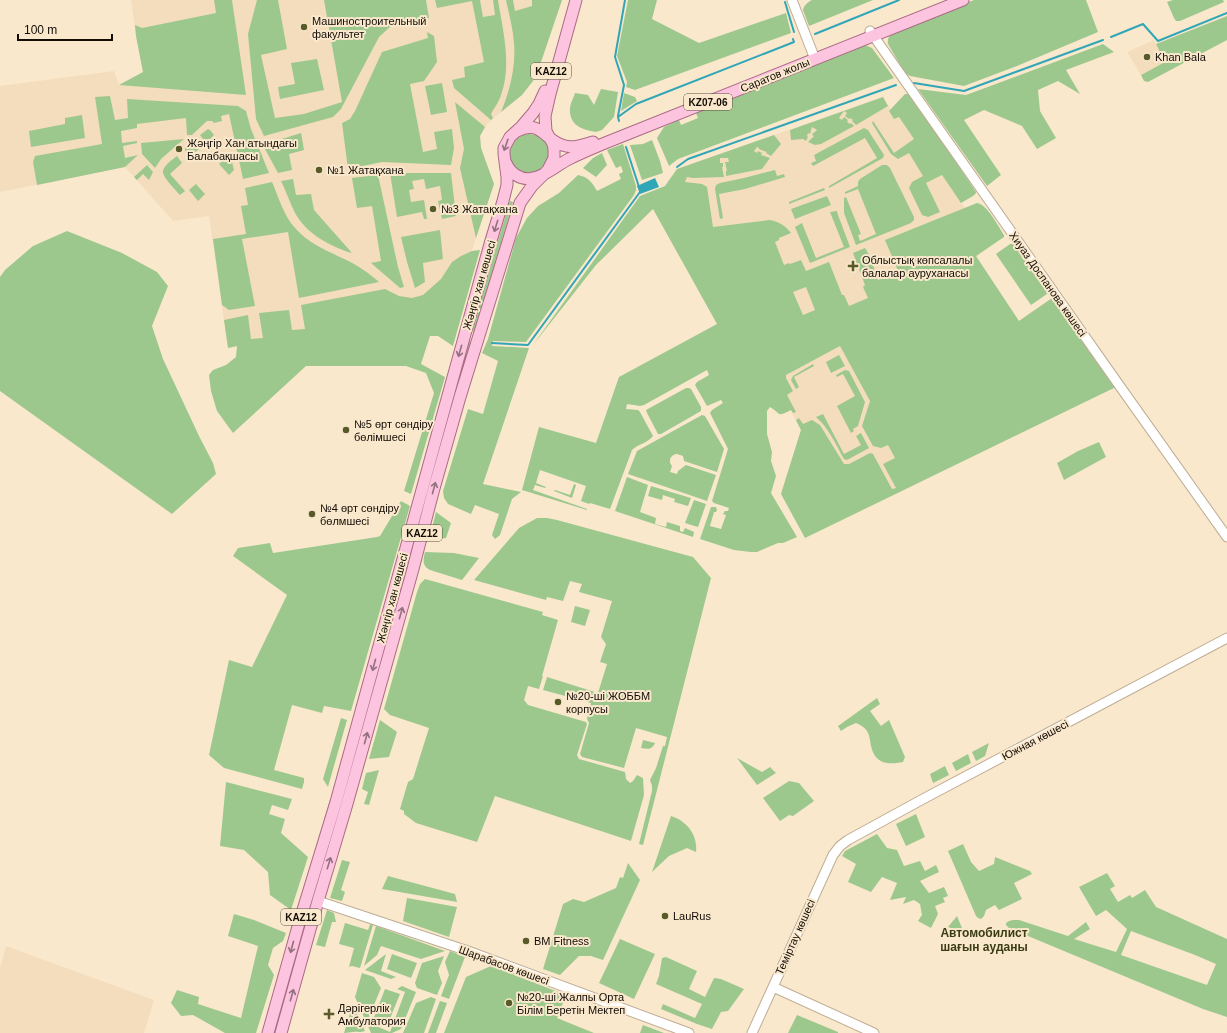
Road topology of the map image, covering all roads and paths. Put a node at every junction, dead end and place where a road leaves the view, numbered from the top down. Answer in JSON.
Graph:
{"nodes":[{"id":1,"x":571,"y":0,"type":"edge"},
{"id":2,"x":576,"y":0,"type":"edge"},
{"id":3,"x":792,"y":0,"type":"edge"},
{"id":4,"x":947,"y":0,"type":"edge"},
{"id":5,"x":963,"y":0,"type":"edge"},
{"id":6,"x":872,"y":33,"type":"junction"},
{"id":7,"x":813,"y":54,"type":"junction"},
{"id":8,"x":515,"y":132,"type":"junction"},
{"id":9,"x":548,"y":136,"type":"junction"},
{"id":10,"x":505,"y":161,"type":"junction"},
{"id":11,"x":545,"y":173,"type":"junction"},
{"id":12,"x":1227,"y":537,"type":"edge"},
{"id":13,"x":1227,"y":638,"type":"edge"},
{"id":14,"x":843,"y":843,"type":"joint"},
{"id":15,"x":318,"y":900,"type":"junction"},
{"id":16,"x":773,"y":987,"type":"junction"},
{"id":17,"x":268,"y":1033,"type":"edge"},
{"id":18,"x":281,"y":1033,"type":"edge"},
{"id":19,"x":689,"y":1033,"type":"edge"},
{"id":20,"x":752,"y":1033,"type":"edge"},
{"id":21,"x":874,"y":1033,"type":"edge"}],
"edges":[{"from":1,"to":8,"type":"main road","name":"Жәңгір хан көшесі","number":"KAZ12"},
{"from":2,"to":9,"type":"main road","name":"Жәңгір хан көшесі","number":"KAZ12"},
{"from":3,"to":7,"type":"street"},
{"from":4,"to":6,"type":"main road","name":"Саратов жолы","number":"KZ07-06"},
{"from":5,"to":6,"type":"main road","name":"Саратов жолы","number":"KZ07-06"},
{"from":6,"to":7,"type":"main road","name":"Саратов жолы","number":"KZ07-06"},
{"from":6,"to":11,"type":"main road","name":"Саратов жолы","number":"KZ07-06"},
{"from":6,"to":12,"type":"street","name":"Хиуаз Доспанова көшесі"},
{"from":7,"to":9,"type":"main road","name":"Саратов жолы","number":"KZ07-06"},
{"from":8,"to":9,"type":"main road"},
{"from":8,"to":10,"type":"main road","name":"Жәңгір хан көшесі","number":"KAZ12","one_way":true},
{"from":9,"to":11,"type":"main road","name":"Жәңгір хан көшесі","number":"KAZ12"},
{"from":10,"to":11,"type":"main road"},
{"from":10,"to":17,"type":"main road","name":"Жәңгір хан көшесі","number":"KAZ12","one_way":true},
{"from":15,"to":11,"type":"main road","name":"Жәңгір хан көшесі","number":"KAZ12","one_way":true},
{"from":13,"to":14,"type":"street","name":"Южная көшесі"},
{"from":14,"to":16,"type":"street","name":"Теміртау көшесі"},
{"from":18,"to":15,"type":"main road","name":"Жәңгір хан көшесі","number":"KAZ12","one_way":true},
{"from":15,"to":19,"type":"street","name":"Шарабасов көшесі"},
{"from":16,"to":20,"type":"street","name":"Теміртау көшесі"},
{"from":16,"to":21,"type":"street"}]}
